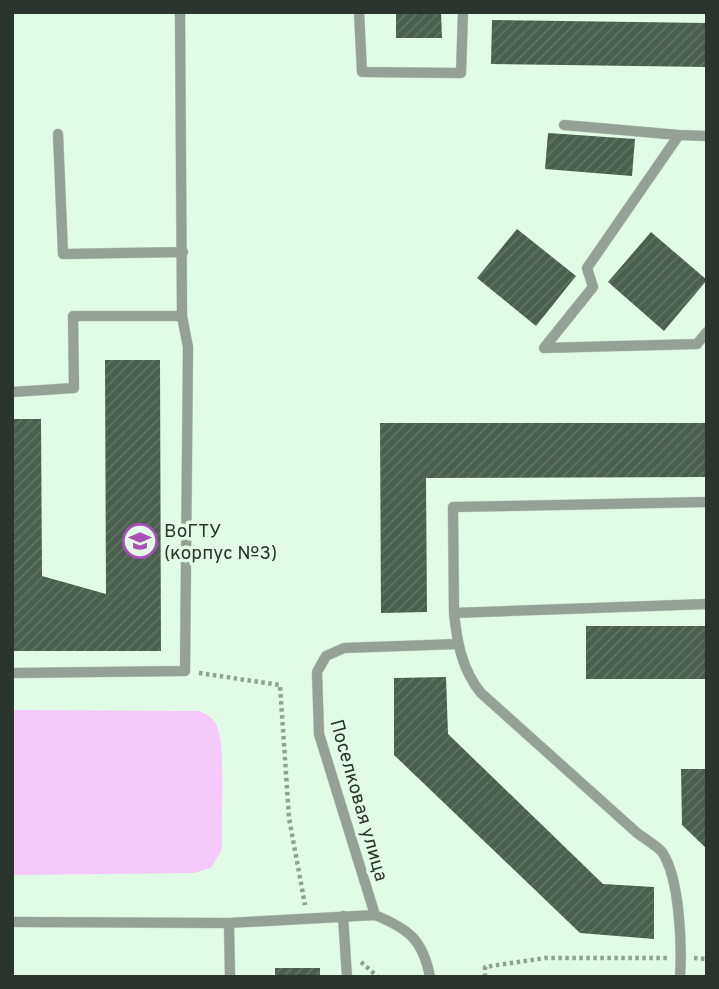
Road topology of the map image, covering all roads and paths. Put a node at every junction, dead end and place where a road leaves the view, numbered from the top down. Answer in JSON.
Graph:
{"nodes":[{"id":1,"x":180,"y":12,"type":"edge"},
{"id":2,"x":359,"y":12,"type":"edge"},
{"id":3,"x":464,"y":12,"type":"edge"},
{"id":4,"x":564,"y":125,"type":"dead end"},
{"id":5,"x":58,"y":134,"type":"dead end"},
{"id":6,"x":679,"y":135,"type":"junction"},
{"id":7,"x":707,"y":136,"type":"edge"},
{"id":8,"x":183,"y":253,"type":"junction"},
{"id":9,"x":183,"y":316,"type":"junction"},
{"id":10,"x":707,"y":332,"type":"edge"},
{"id":11,"x":12,"y":392,"type":"edge"},
{"id":12,"x":707,"y":502,"type":"edge"},
{"id":13,"x":707,"y":604,"type":"edge"},
{"id":14,"x":454,"y":613,"type":"junction"},
{"id":15,"x":458,"y":644,"type":"junction"},
{"id":16,"x":185,"y":671,"type":"junction"},
{"id":17,"x":12,"y":673,"type":"edge"},
{"id":18,"x":375,"y":915,"type":"junction"},
{"id":19,"x":343,"y":916,"type":"junction"},
{"id":20,"x":307,"y":917,"type":"junction"},
{"id":21,"x":12,"y":922,"type":"edge"},
{"id":22,"x":229,"y":923,"type":"junction"},
{"id":23,"x":682,"y":958,"type":"junction"},
{"id":24,"x":707,"y":958,"type":"edge"},
{"id":25,"x":230,"y":977,"type":"edge"},
{"id":26,"x":347,"y":977,"type":"edge"},
{"id":27,"x":430,"y":977,"type":"edge"},
{"id":28,"x":485,"y":977,"type":"edge"},
{"id":29,"x":680,"y":977,"type":"edge"}],
"edges":[{"from":1,"to":8,"type":"lane"},
{"from":2,"to":3,"type":"lane"},
{"from":4,"to":6,"type":"lane"},
{"from":5,"to":8,"type":"lane"},
{"from":6,"to":7,"type":"lane"},
{"from":6,"to":10,"type":"lane"},
{"from":8,"to":9,"type":"lane"},
{"from":9,"to":11,"type":"lane"},
{"from":9,"to":16,"type":"lane"},
{"from":12,"to":14,"type":"lane"},
{"from":13,"to":14,"type":"lane"},
{"from":14,"to":15,"type":"lane"},
{"from":15,"to":18,"type":"lane","name":"Поселковая улица"},
{"from":15,"to":23,"type":"lane"},
{"from":16,"to":17,"type":"lane"},
{"from":16,"to":20,"type":"path"},
{"from":18,"to":19,"type":"lane"},
{"from":18,"to":27,"type":"lane"},
{"from":19,"to":20,"type":"lane"},
{"from":19,"to":26,"type":"lane"},
{"from":20,"to":22,"type":"lane"},
{"from":21,"to":22,"type":"lane"},
{"from":22,"to":25,"type":"lane"},
{"from":23,"to":24,"type":"path"},
{"from":23,"to":28,"type":"path"},
{"from":23,"to":29,"type":"lane"}]}
